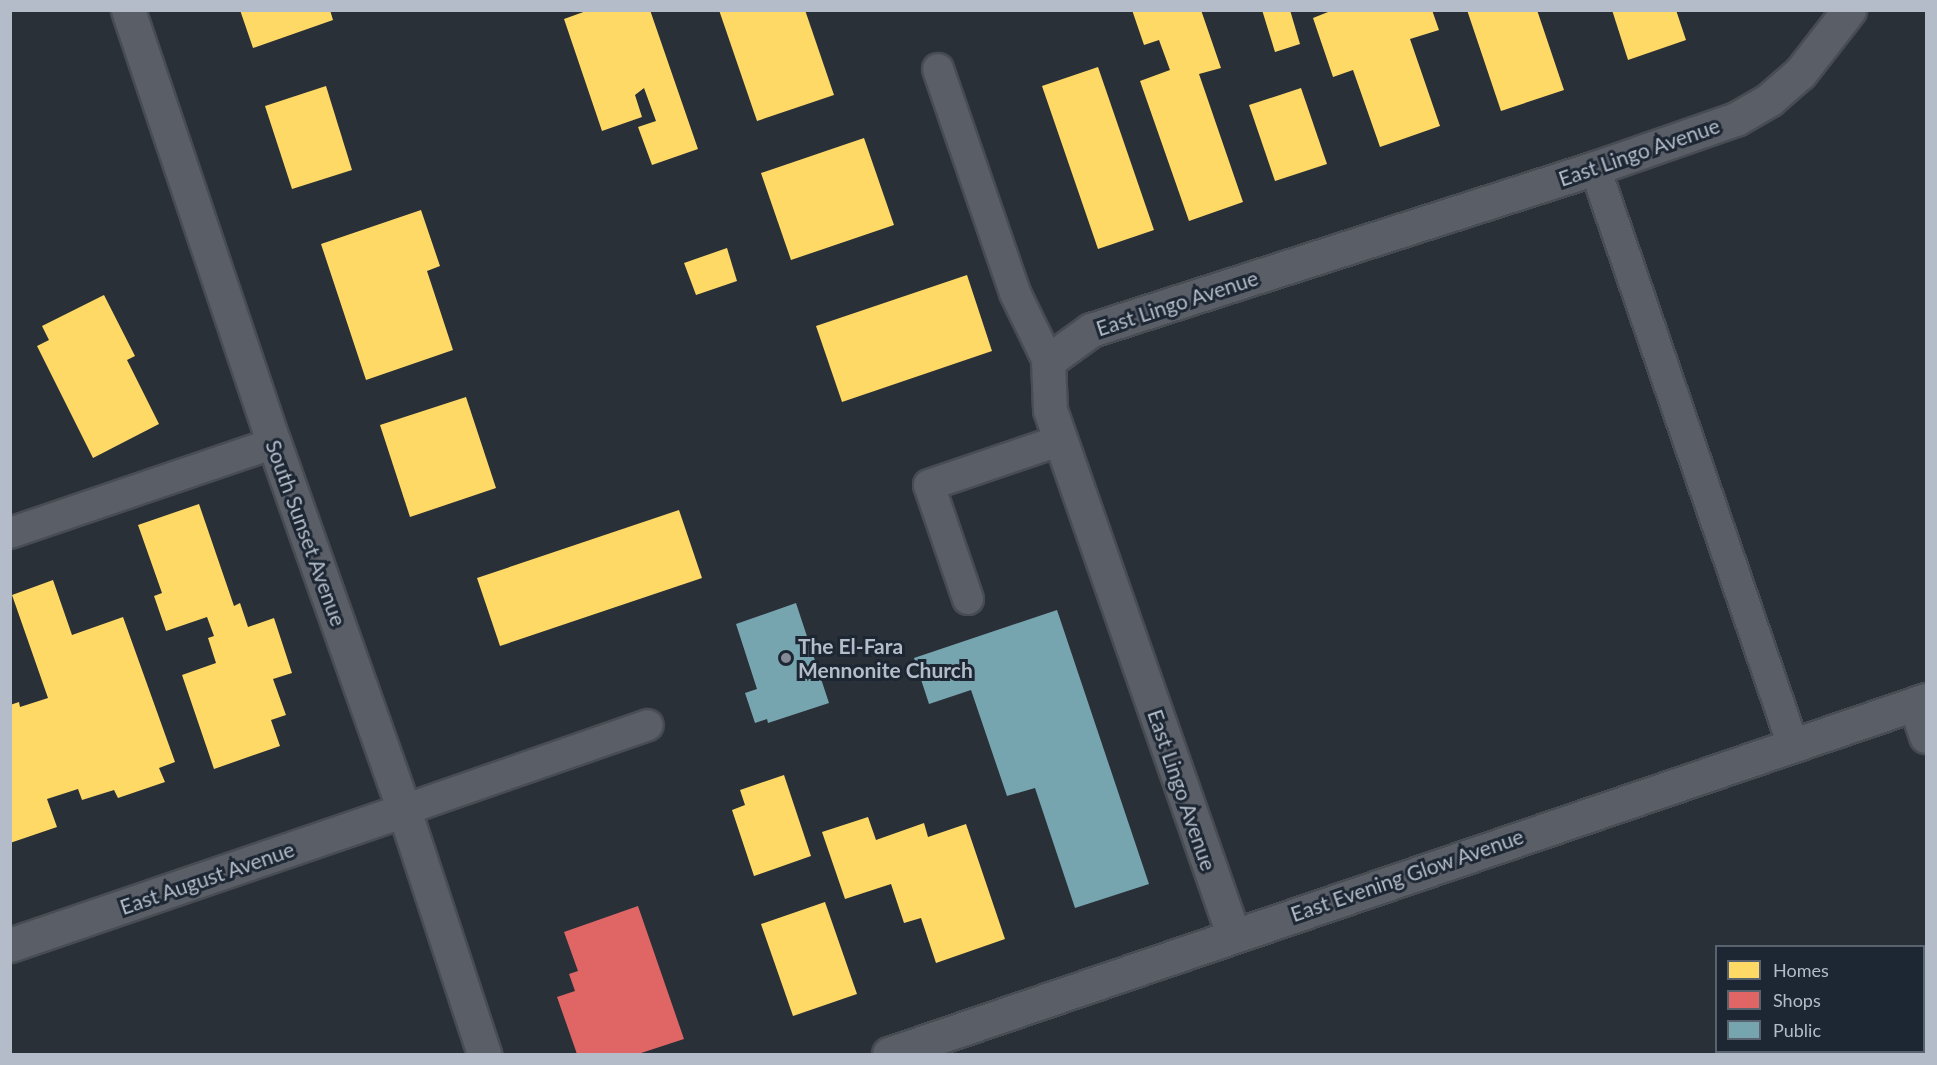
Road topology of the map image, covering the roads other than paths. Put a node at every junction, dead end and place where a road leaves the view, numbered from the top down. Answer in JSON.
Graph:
{"nodes":[{"id":1,"x":128,"y":10,"type":"edge"},
{"id":2,"x":1849,"y":10,"type":"edge"},
{"id":3,"x":939,"y":69,"type":"dead end"},
{"id":4,"x":1595,"y":168,"type":"junction"},
{"id":5,"x":1048,"y":361,"type":"junction"},
{"id":6,"x":1060,"y":440,"type":"junction"},
{"id":7,"x":274,"y":443,"type":"junction"},
{"id":8,"x":10,"y":533,"type":"edge"},
{"id":9,"x":968,"y":598,"type":"dead end"},
{"id":10,"x":1921,"y":702,"type":"edge"},
{"id":11,"x":648,"y":725,"type":"dead end"},
{"id":12,"x":1926,"y":736,"type":"edge"},
{"id":13,"x":1793,"y":745,"type":"junction"},
{"id":14,"x":404,"y":810,"type":"junction"},
{"id":15,"x":1233,"y":934,"type":"junction"},
{"id":16,"x":10,"y":945,"type":"edge"},
{"id":17,"x":484,"y":1054,"type":"edge"},
{"id":18,"x":889,"y":1054,"type":"edge"}],
"edges":[{"from":1,"to":7,"type":"street","name":"South Sunset Avenue"},
{"from":2,"to":4,"type":"street","name":"East Lingo Avenue"},
{"from":3,"to":5,"type":"lane"},
{"from":4,"to":5,"type":"street","name":"East Lingo Avenue"},
{"from":4,"to":13,"type":"lane"},
{"from":5,"to":6,"type":"street","name":"East Lingo Avenue"},
{"from":6,"to":9,"type":"lane"},
{"from":6,"to":15,"type":"street","name":"East Lingo Avenue"},
{"from":7,"to":8,"type":"lane"},
{"from":7,"to":14,"type":"street","name":"South Sunset Avenue"},
{"from":10,"to":12,"type":"street"},
{"from":10,"to":13,"type":"street","name":"East Evening Glow Avenue"},
{"from":11,"to":14,"type":"lane"},
{"from":13,"to":15,"type":"street","name":"East Evening Glow Avenue"},
{"from":14,"to":16,"type":"street","name":"East August Avenue"},
{"from":14,"to":17,"type":"street","name":"South Sunset Avenue"},
{"from":15,"to":18,"type":"street","name":"East Evening Glow Avenue"}]}
